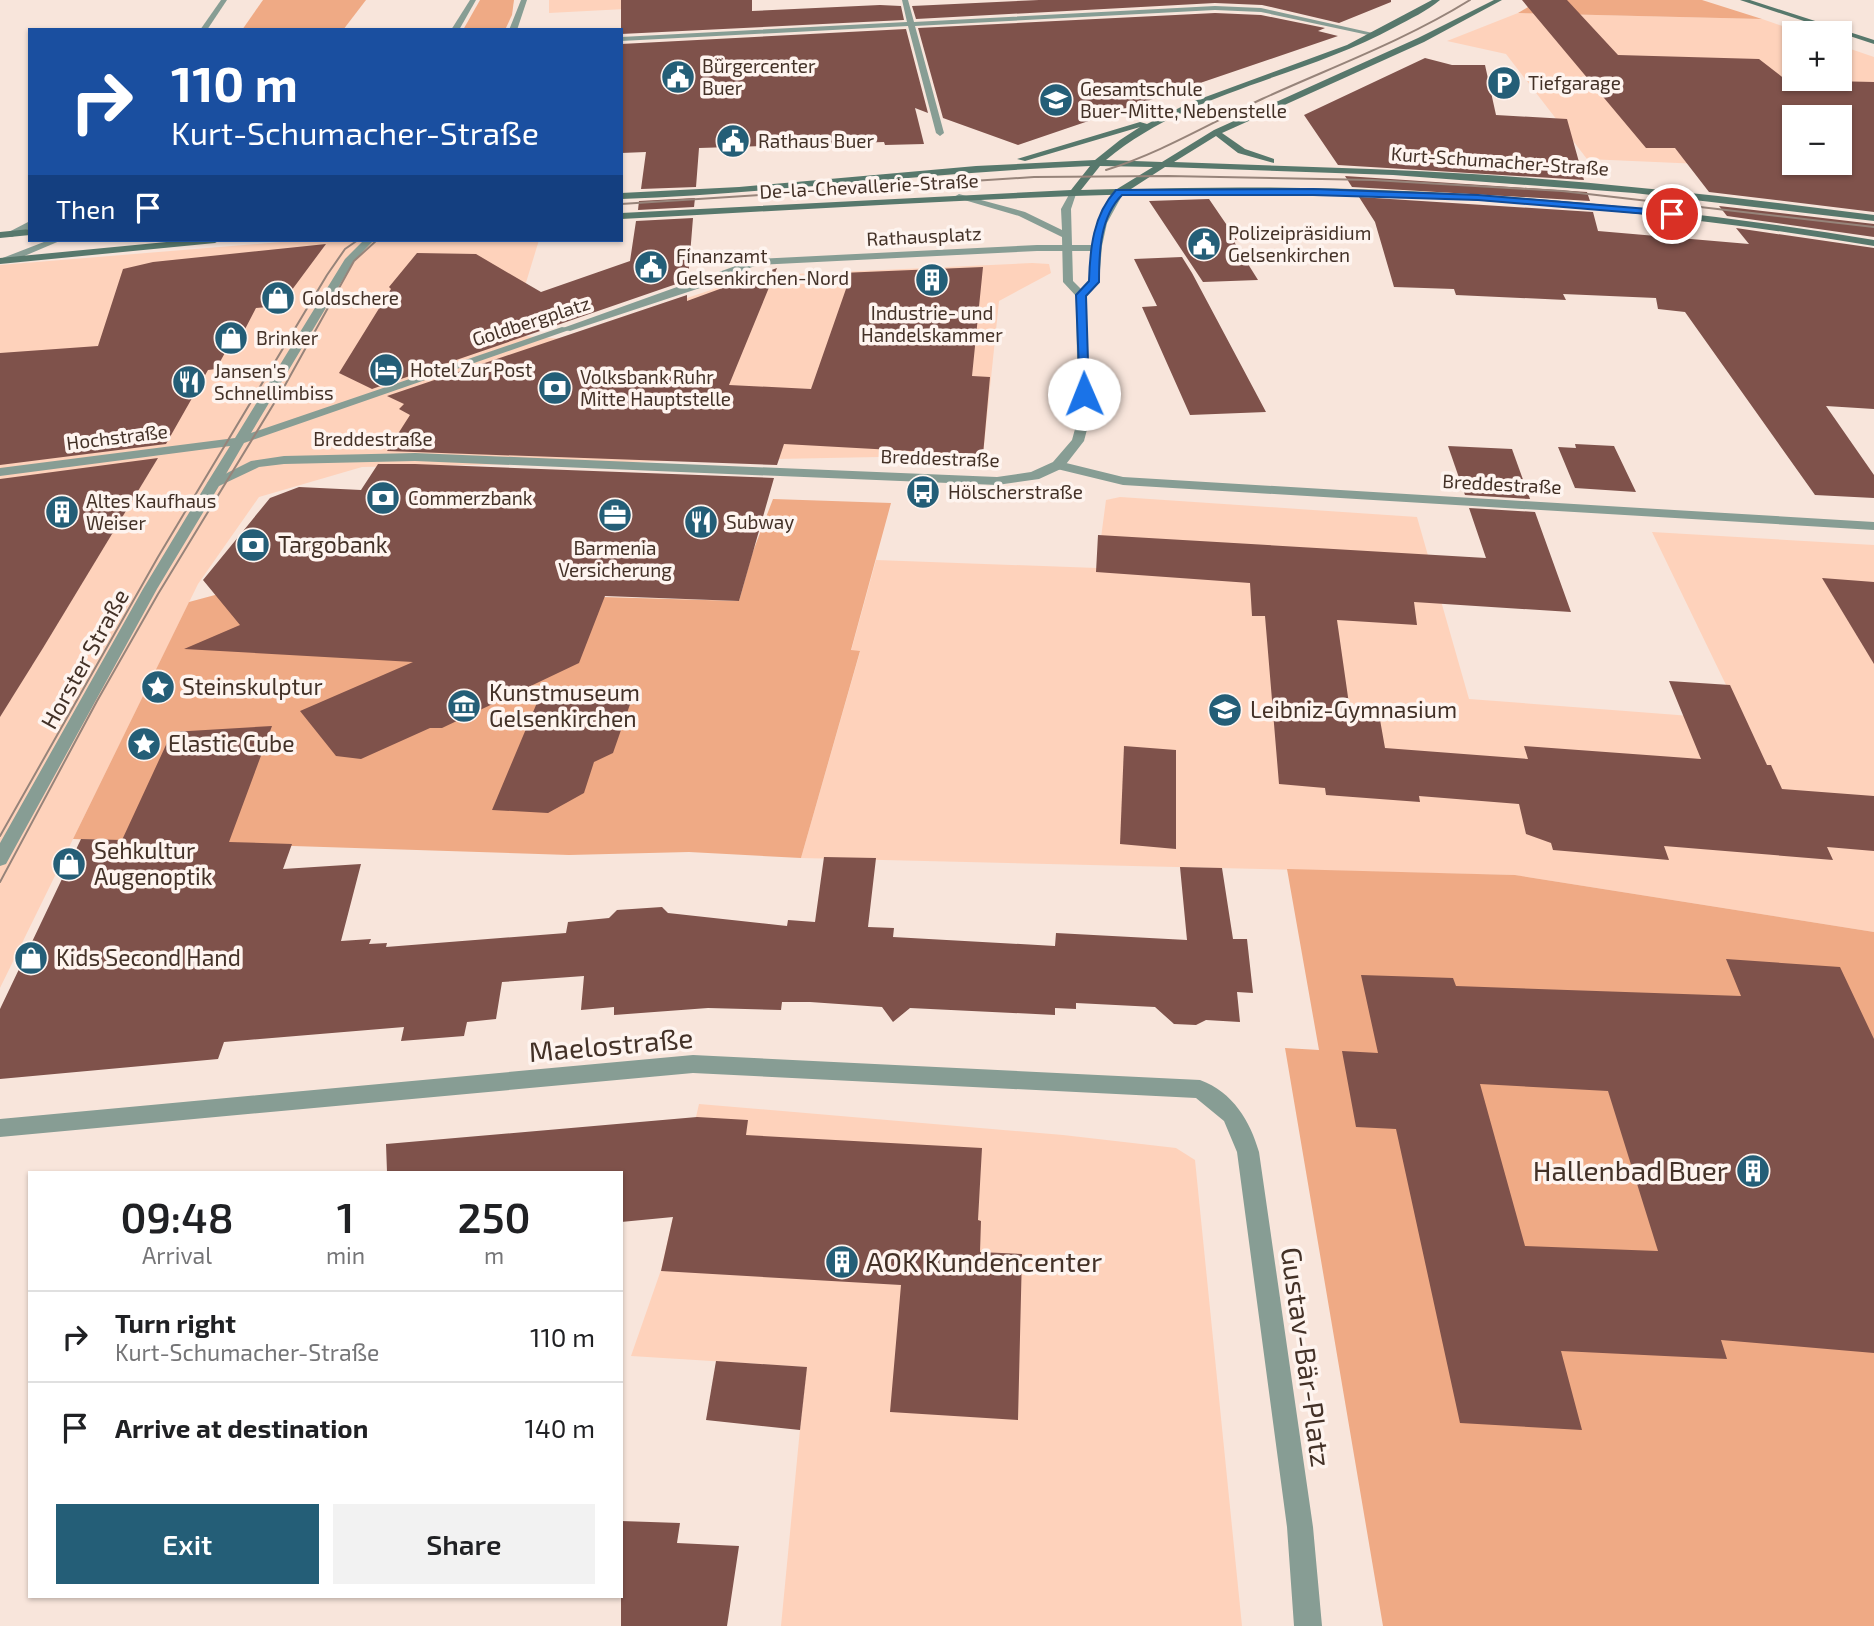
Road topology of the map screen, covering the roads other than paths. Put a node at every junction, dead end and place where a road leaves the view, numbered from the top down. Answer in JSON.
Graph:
{"nodes":[{"id":1,"x":224,"y":0,"type":"edge"},
{"id":2,"x":473,"y":0,"type":"edge"},
{"id":3,"x":524,"y":0,"type":"edge"},
{"id":4,"x":905,"y":0,"type":"edge"},
{"id":5,"x":1437,"y":0,"type":"edge"},
{"id":6,"x":1499,"y":0,"type":"edge"},
{"id":7,"x":1743,"y":0,"type":"edge"},
{"id":8,"x":911,"y":24,"type":"junction"},
{"id":9,"x":204,"y":28,"type":"edge"},
{"id":10,"x":456,"y":28,"type":"edge"},
{"id":11,"x":514,"y":28,"type":"edge"},
{"id":12,"x":1373,"y":34,"type":"junction"},
{"id":13,"x":623,"y":39,"type":"edge"},
{"id":14,"x":1874,"y":42,"type":"edge"},
{"id":15,"x":1154,"y":121,"type":"junction"},
{"id":16,"x":1217,"y":132,"type":"junction"},
{"id":17,"x":940,"y":134,"type":"dead end"},
{"id":18,"x":1097,"y":163,"type":"junction"},
{"id":19,"x":991,"y":166,"type":"junction"},
{"id":20,"x":1165,"y":166,"type":"junction"},
{"id":21,"x":1291,"y":167,"type":"junction"},
{"id":22,"x":1119,"y":192,"type":"junction"},
{"id":23,"x":1074,"y":193,"type":"junction"},
{"id":24,"x":623,"y":196,"type":"edge"},
{"id":25,"x":959,"y":197,"type":"junction"},
{"id":26,"x":623,"y":216,"type":"edge"},
{"id":27,"x":1874,"y":218,"type":"edge"},
{"id":28,"x":28,"y":225,"type":"edge"},
{"id":29,"x":28,"y":232,"type":"edge"},
{"id":30,"x":4,"y":235,"type":"edge"},
{"id":31,"x":52,"y":242,"type":"edge"},
{"id":32,"x":195,"y":242,"type":"edge"},
{"id":33,"x":367,"y":242,"type":"edge"},
{"id":34,"x":1066,"y":242,"type":"junction"},
{"id":35,"x":1874,"y":243,"type":"edge"},
{"id":36,"x":1095,"y":248,"type":"junction"},
{"id":37,"x":2,"y":261,"type":"edge"},
{"id":38,"x":755,"y":262,"type":"joint"},
{"id":39,"x":1081,"y":295,"type":"junction"},
{"id":40,"x":239,"y":440,"type":"junction"},
{"id":41,"x":1058,"y":465,"type":"junction"},
{"id":42,"x":0,"y":472,"type":"edge"},
{"id":43,"x":214,"y":483,"type":"junction"},
{"id":44,"x":1874,"y":526,"type":"edge"},
{"id":45,"x":0,"y":859,"type":"edge"},
{"id":46,"x":1222,"y":1105,"type":"joint"},
{"id":47,"x":0,"y":1128,"type":"edge"},
{"id":48,"x":1308,"y":1626,"type":"edge"}],
"edges":[{"from":1,"to":9,"type":"street"},
{"from":2,"to":10,"type":"street"},
{"from":3,"to":11,"type":"street"},
{"from":4,"to":8,"type":"street"},
{"from":5,"to":12,"type":"main road"},
{"from":6,"to":16,"type":"main road"},
{"from":7,"to":14,"type":"main road"},
{"from":8,"to":12,"type":"street"},
{"from":8,"to":13,"type":"street"},
{"from":8,"to":17,"type":"street"},
{"from":12,"to":15,"type":"main road"},
{"from":15,"to":18,"type":"main road"},
{"from":15,"to":19,"type":"main road"},
{"from":16,"to":20,"type":"main road"},
{"from":16,"to":21,"type":"main road"},
{"from":18,"to":19,"type":"main road","name":"De-la-Chevallerie-Straße"},
{"from":18,"to":20,"type":"main road","name":"De-la-Chevallerie-Straße"},
{"from":18,"to":23,"type":"main road"},
{"from":19,"to":24,"type":"main road","name":"De-la-Chevallerie-Straße"},
{"from":20,"to":21,"type":"main road","name":"Kurt-Schumacher-Straße"},
{"from":20,"to":22,"type":"main road"},
{"from":21,"to":27,"type":"main road","name":"Kurt-Schumacher-Straße"},
{"from":22,"to":23,"type":"main road","name":"De-la-Chevallerie-Straße"},
{"from":22,"to":35,"type":"main road","name":"Kurt-Schumacher-Straße"},
{"from":22,"to":36,"type":"street"},
{"from":23,"to":25,"type":"main road","name":"De-la-Chevallerie-Straße"},
{"from":23,"to":34,"type":"street"},
{"from":25,"to":26,"type":"main road","name":"De-la-Chevallerie-Straße"},
{"from":25,"to":34,"type":"street"},
{"from":28,"to":30,"type":"street"},
{"from":29,"to":30,"type":"main road"},
{"from":31,"to":37,"type":"street"},
{"from":32,"to":37,"type":"main road"},
{"from":33,"to":40,"type":"street"},
{"from":34,"to":36,"type":"street","name":"Rathausplatz"},
{"from":34,"to":38,"type":"street","name":"Rathausplatz"},
{"from":34,"to":39,"type":"street"},
{"from":36,"to":39,"type":"street"},
{"from":38,"to":40,"type":"street","name":"Goldbergplatz"},
{"from":39,"to":41,"type":"street"},
{"from":40,"to":42,"type":"street","name":"Hochstraße"},
{"from":40,"to":43,"type":"street"},
{"from":41,"to":43,"type":"street","name":"Breddestraße"},
{"from":41,"to":44,"type":"street","name":"Breddestraße"},
{"from":43,"to":45,"type":"street","name":"Horster Straße"},
{"from":46,"to":47,"type":"street","name":"Maelostraße"},
{"from":46,"to":48,"type":"street","name":"Gustav-Bär-Platz"}]}
